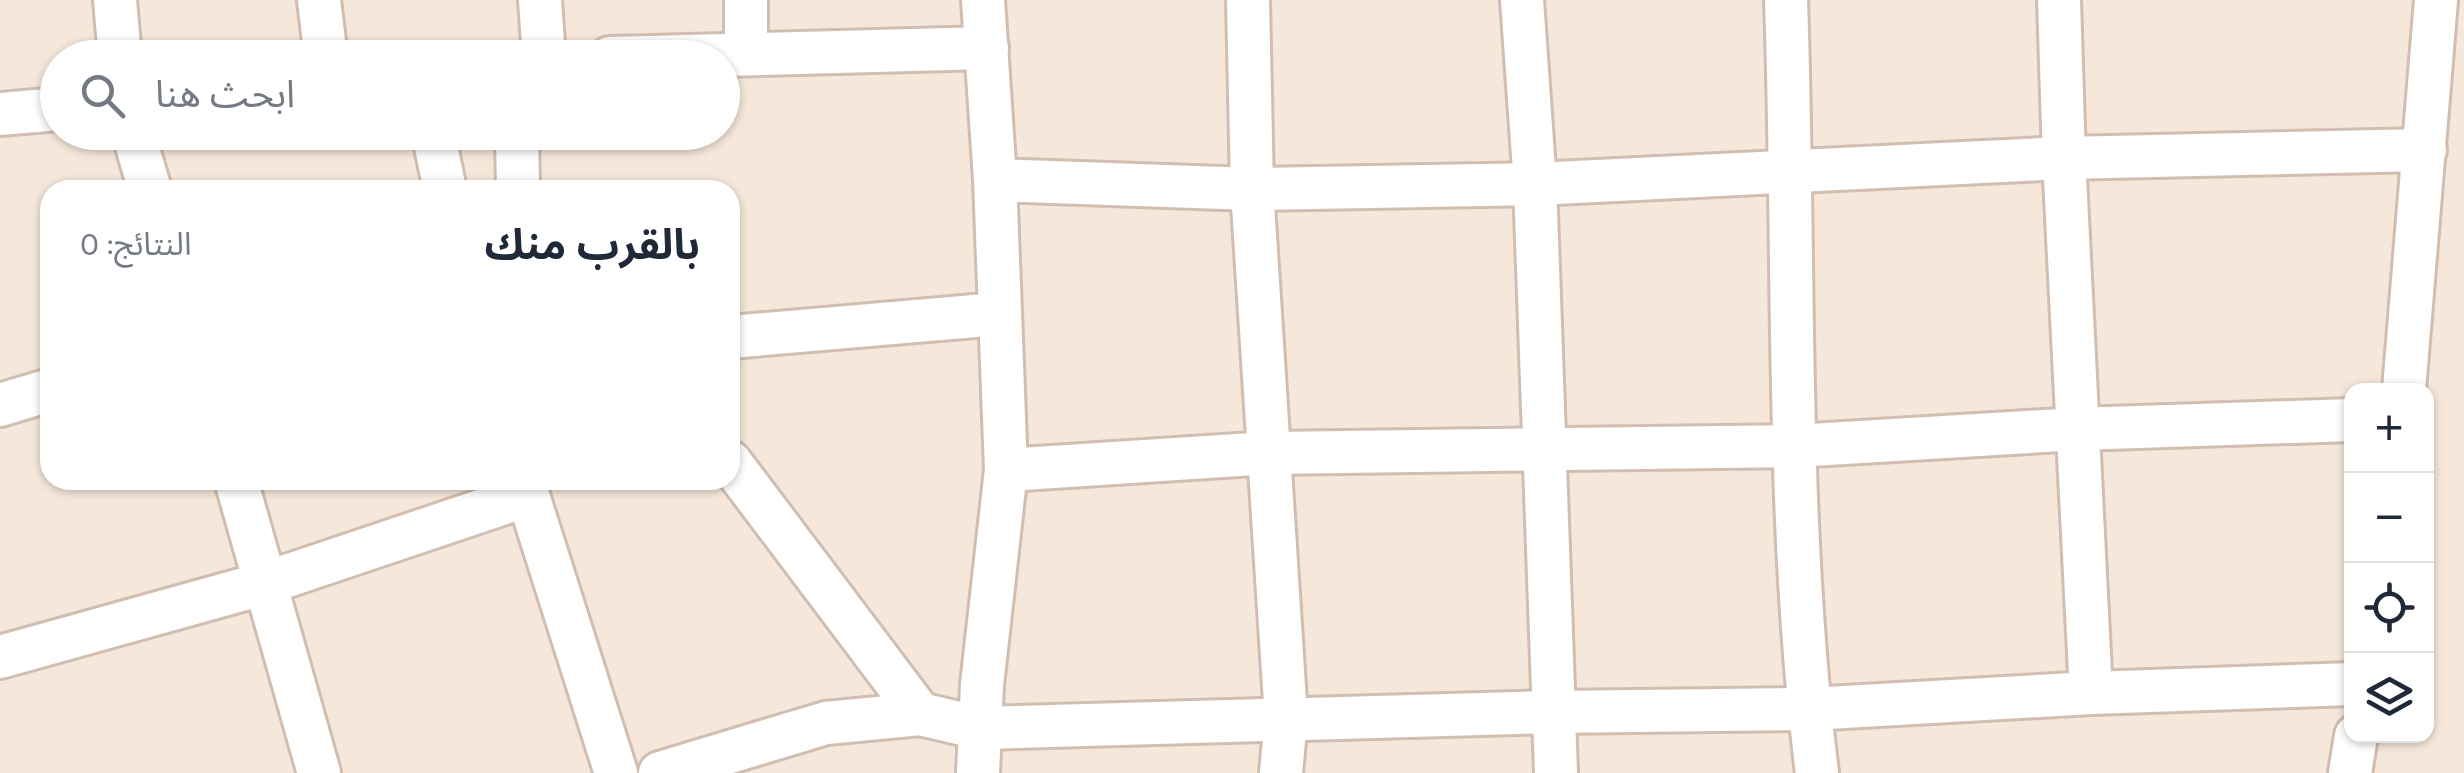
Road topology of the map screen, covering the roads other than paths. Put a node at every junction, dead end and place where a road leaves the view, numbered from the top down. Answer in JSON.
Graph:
{"nodes":[{"id":1,"x":115,"y":0,"type":"edge"},
{"id":2,"x":319,"y":0,"type":"edge"},
{"id":3,"x":540,"y":0,"type":"edge"},
{"id":4,"x":746,"y":0,"type":"edge"},
{"id":5,"x":983,"y":0,"type":"edge"},
{"id":6,"x":1248,"y":0,"type":"edge"},
{"id":7,"x":1522,"y":0,"type":"edge"},
{"id":8,"x":1786,"y":0,"type":"edge"},
{"id":9,"x":2059,"y":0,"type":"edge"},
{"id":10,"x":2436,"y":0,"type":"edge"},
{"id":11,"x":118,"y":40,"type":"edge"},
{"id":12,"x":324,"y":40,"type":"edge"},
{"id":13,"x":543,"y":40,"type":"edge"},
{"id":14,"x":986,"y":48,"type":"junction"},
{"id":15,"x":740,"y":52,"type":"edge"},
{"id":16,"x":746,"y":52,"type":"junction"},
{"id":17,"x":40,"y":111,"type":"edge"},
{"id":18,"x":0,"y":114,"type":"edge"},
{"id":19,"x":138,"y":150,"type":"edge"},
{"id":20,"x":437,"y":150,"type":"edge"},
{"id":21,"x":517,"y":150,"type":"edge"},
{"id":22,"x":2424,"y":150,"type":"junction"},
{"id":23,"x":2064,"y":158,"type":"junction"},
{"id":24,"x":1792,"y":169,"type":"junction"},
{"id":25,"x":147,"y":180,"type":"edge"},
{"id":26,"x":443,"y":180,"type":"edge"},
{"id":27,"x":518,"y":180,"type":"edge"},
{"id":28,"x":995,"y":180,"type":"junction"},
{"id":29,"x":1535,"y":184,"type":"junction"},
{"id":30,"x":1252,"y":188,"type":"junction"},
{"id":31,"x":998,"y":314,"type":"junction"},
{"id":32,"x":740,"y":336,"type":"edge"},
{"id":33,"x":2405,"y":383,"type":"edge"},
{"id":34,"x":40,"y":393,"type":"edge"},
{"id":35,"x":0,"y":405,"type":"edge"},
{"id":36,"x":2344,"y":420,"type":"edge"},
{"id":37,"x":2078,"y":428,"type":"junction"},
{"id":38,"x":1794,"y":446,"type":"junction"},
{"id":39,"x":1546,"y":451,"type":"junction"},
{"id":40,"x":1269,"y":453,"type":"junction"},
{"id":41,"x":1006,"y":470,"type":"junction"},
{"id":42,"x":740,"y":475,"type":"edge"},
{"id":43,"x":239,"y":490,"type":"edge"},
{"id":44,"x":521,"y":490,"type":"edge"},
{"id":45,"x":527,"y":490,"type":"edge"},
{"id":46,"x":266,"y":583,"type":"junction"},
{"id":47,"x":0,"y":657,"type":"edge"},
{"id":48,"x":2344,"y":684,"type":"edge"},
{"id":49,"x":2091,"y":693,"type":"junction"},
{"id":50,"x":1809,"y":709,"type":"junction"},
{"id":51,"x":1553,"y":712,"type":"junction"},
{"id":52,"x":920,"y":714,"type":"junction"},
{"id":53,"x":1286,"y":718,"type":"junction"},
{"id":54,"x":980,"y":728,"type":"junction"},
{"id":55,"x":2355,"y":743,"type":"edge"},
{"id":56,"x":319,"y":773,"type":"edge"},
{"id":57,"x":616,"y":773,"type":"edge"},
{"id":58,"x":660,"y":773,"type":"edge"},
{"id":59,"x":978,"y":773,"type":"edge"},
{"id":60,"x":1282,"y":773,"type":"edge"},
{"id":61,"x":1556,"y":773,"type":"edge"},
{"id":62,"x":1817,"y":773,"type":"edge"},
{"id":63,"x":2350,"y":773,"type":"edge"}],
"edges":[{"from":1,"to":11,"type":"street"},
{"from":2,"to":12,"type":"street"},
{"from":3,"to":13,"type":"street"},
{"from":4,"to":16,"type":"street"},
{"from":5,"to":14,"type":"street"},
{"from":6,"to":30,"type":"street"},
{"from":7,"to":29,"type":"street"},
{"from":8,"to":24,"type":"street"},
{"from":9,"to":23,"type":"street"},
{"from":10,"to":22,"type":"street"},
{"from":14,"to":16,"type":"street"},
{"from":14,"to":28,"type":"street"},
{"from":15,"to":16,"type":"street"},
{"from":17,"to":18,"type":"street"},
{"from":19,"to":25,"type":"street"},
{"from":20,"to":26,"type":"street"},
{"from":21,"to":27,"type":"street"},
{"from":22,"to":23,"type":"street"},
{"from":22,"to":33,"type":"street"},
{"from":23,"to":24,"type":"street"},
{"from":23,"to":37,"type":"street"},
{"from":24,"to":29,"type":"street"},
{"from":24,"to":38,"type":"street"},
{"from":28,"to":30,"type":"street"},
{"from":28,"to":31,"type":"street"},
{"from":29,"to":30,"type":"street"},
{"from":29,"to":39,"type":"street"},
{"from":30,"to":40,"type":"street"},
{"from":31,"to":32,"type":"street"},
{"from":31,"to":41,"type":"street"},
{"from":34,"to":35,"type":"street"},
{"from":36,"to":37,"type":"street"},
{"from":37,"to":38,"type":"street"},
{"from":37,"to":49,"type":"street"},
{"from":38,"to":39,"type":"street"},
{"from":38,"to":50,"type":"street"},
{"from":39,"to":40,"type":"street"},
{"from":39,"to":51,"type":"street"},
{"from":40,"to":41,"type":"street"},
{"from":40,"to":53,"type":"street"},
{"from":41,"to":54,"type":"street"},
{"from":42,"to":52,"type":"street"},
{"from":43,"to":46,"type":"street"},
{"from":44,"to":46,"type":"street"},
{"from":45,"to":57,"type":"street"},
{"from":46,"to":47,"type":"street"},
{"from":46,"to":56,"type":"street"},
{"from":48,"to":49,"type":"street"},
{"from":49,"to":50,"type":"street"},
{"from":50,"to":51,"type":"street"},
{"from":50,"to":62,"type":"street"},
{"from":51,"to":53,"type":"street"},
{"from":51,"to":61,"type":"street"},
{"from":52,"to":54,"type":"street"},
{"from":52,"to":58,"type":"street"},
{"from":53,"to":54,"type":"street"},
{"from":53,"to":60,"type":"street"},
{"from":54,"to":59,"type":"street"},
{"from":55,"to":63,"type":"street"}]}
